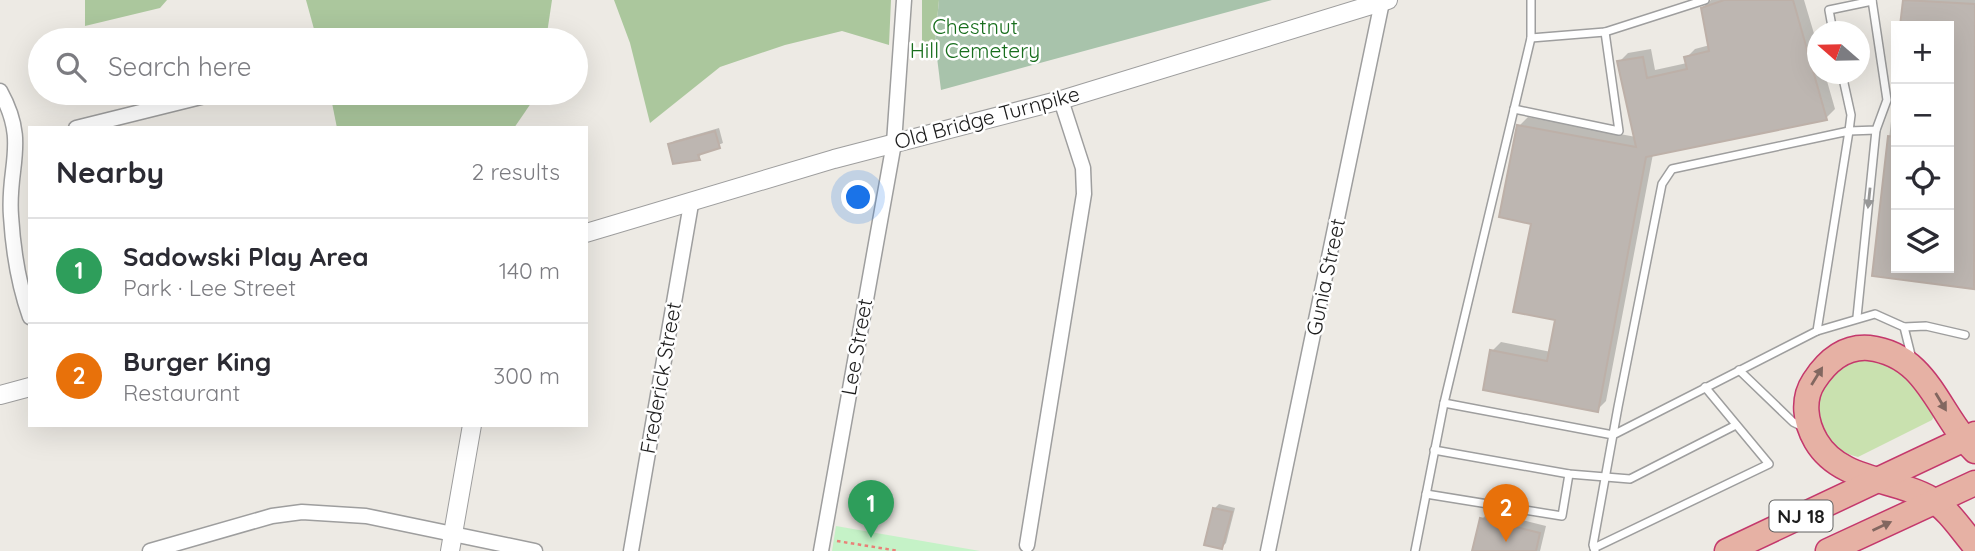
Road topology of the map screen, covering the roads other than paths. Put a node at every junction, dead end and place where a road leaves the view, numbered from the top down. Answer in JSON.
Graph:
{"nodes":[{"id":1,"x":904,"y":0,"type":"edge"},
{"id":2,"x":1531,"y":0,"type":"edge"},
{"id":3,"x":1705,"y":0,"type":"edge"},
{"id":4,"x":1872,"y":0,"type":"edge"},
{"id":5,"x":1375,"y":2,"type":"edge"},
{"id":6,"x":1831,"y":21,"type":"edge"},
{"id":7,"x":1605,"y":32,"type":"junction"},
{"id":8,"x":1531,"y":38,"type":"junction"},
{"id":9,"x":1844,"y":84,"type":"edge"},
{"id":10,"x":0,"y":91,"type":"edge"},
{"id":11,"x":1061,"y":100,"type":"junction"},
{"id":12,"x":169,"y":105,"type":"edge"},
{"id":13,"x":1514,"y":109,"type":"junction"},
{"id":14,"x":84,"y":126,"type":"edge"},
{"id":15,"x":1876,"y":130,"type":"junction"},
{"id":16,"x":1849,"y":131,"type":"junction"},
{"id":17,"x":24,"y":141,"type":"edge"},
{"id":18,"x":894,"y":143,"type":"junction"},
{"id":19,"x":691,"y":204,"type":"junction"},
{"id":20,"x":588,"y":232,"type":"edge"},
{"id":21,"x":28,"y":312,"type":"edge"},
{"id":22,"x":1857,"y":317,"type":"junction"},
{"id":23,"x":1904,"y":327,"type":"junction"},
{"id":24,"x":1817,"y":331,"type":"junction"},
{"id":25,"x":1965,"y":335,"type":"dead end"},
{"id":26,"x":1914,"y":368,"type":"junction"},
{"id":27,"x":1739,"y":370,"type":"junction"},
{"id":28,"x":1705,"y":387,"type":"junction"},
{"id":29,"x":28,"y":388,"type":"edge"},
{"id":30,"x":0,"y":396,"type":"edge"},
{"id":31,"x":1444,"y":403,"type":"junction"},
{"id":32,"x":1736,"y":425,"type":"junction"},
{"id":33,"x":472,"y":427,"type":"edge"},
{"id":34,"x":1813,"y":433,"type":"junction"},
{"id":35,"x":1613,"y":435,"type":"junction"},
{"id":36,"x":1971,"y":442,"type":"edge"},
{"id":37,"x":1434,"y":450,"type":"junction"},
{"id":38,"x":1569,"y":474,"type":"junction"},
{"id":39,"x":1605,"y":479,"type":"junction"},
{"id":40,"x":1875,"y":481,"type":"junction"},
{"id":41,"x":1975,"y":483,"type":"edge"},
{"id":42,"x":1426,"y":494,"type":"junction"},
{"id":43,"x":1935,"y":501,"type":"junction"},
{"id":44,"x":451,"y":542,"type":"edge"},
{"id":45,"x":822,"y":545,"type":"edge"},
{"id":46,"x":1027,"y":545,"type":"dead end"},
{"id":47,"x":1975,"y":546,"type":"edge"},
{"id":48,"x":1595,"y":549,"type":"edge"},
{"id":49,"x":1837,"y":549,"type":"edge"},
{"id":50,"x":150,"y":551,"type":"edge"},
{"id":51,"x":535,"y":551,"type":"edge"},
{"id":52,"x":631,"y":551,"type":"edge"},
{"id":53,"x":1268,"y":551,"type":"edge"},
{"id":54,"x":1415,"y":551,"type":"edge"},
{"id":55,"x":1727,"y":551,"type":"edge"}],
"edges":[{"from":1,"to":18,"type":"street","name":"Lee Street"},
{"from":2,"to":8,"type":"lane"},
{"from":3,"to":7,"type":"lane"},
{"from":4,"to":6,"type":"lane"},
{"from":4,"to":15,"type":"lane"},
{"from":5,"to":11,"type":"street","name":"Old Bridge Turnpike"},
{"from":5,"to":53,"type":"street","name":"Gunia Street"},
{"from":7,"to":8,"type":"lane"},
{"from":7,"to":13,"type":"lane"},
{"from":8,"to":13,"type":"lane"},
{"from":9,"to":16,"type":"lane"},
{"from":10,"to":17,"type":"street"},
{"from":11,"to":18,"type":"street","name":"Old Bridge Turnpike"},
{"from":11,"to":46,"type":"street"},
{"from":12,"to":14,"type":"street"},
{"from":13,"to":31,"type":"lane"},
{"from":15,"to":16,"type":"lane"},
{"from":15,"to":22,"type":"lane","one_way":true},
{"from":16,"to":24,"type":"lane"},
{"from":16,"to":35,"type":"lane"},
{"from":17,"to":21,"type":"street"},
{"from":18,"to":19,"type":"street","name":"Old Bridge Turnpike"},
{"from":18,"to":45,"type":"street","name":"Lee Street"},
{"from":19,"to":20,"type":"street","name":"Old Bridge Turnpike"},
{"from":19,"to":52,"type":"street","name":"Frederick Street"},
{"from":22,"to":23,"type":"lane"},
{"from":22,"to":24,"type":"lane"},
{"from":23,"to":25,"type":"lane"},
{"from":23,"to":26,"type":"lane"},
{"from":24,"to":27,"type":"lane"},
{"from":34,"to":26,"type":"highway","one_way":true},
{"from":26,"to":36,"type":"highway","one_way":true},
{"from":27,"to":28,"type":"lane"},
{"from":27,"to":34,"type":"lane"},
{"from":28,"to":32,"type":"lane"},
{"from":28,"to":35,"type":"lane"},
{"from":29,"to":30,"type":"street"},
{"from":31,"to":35,"type":"lane"},
{"from":31,"to":37,"type":"lane"},
{"from":32,"to":39,"type":"lane"},
{"from":32,"to":48,"type":"lane"},
{"from":33,"to":44,"type":"street"},
{"from":34,"to":40,"type":"highway"},
{"from":35,"to":39,"type":"lane"},
{"from":36,"to":40,"type":"highway","number":"NJ 18"},
{"from":37,"to":38,"type":"lane"},
{"from":37,"to":42,"type":"lane"},
{"from":38,"to":39,"type":"lane"},
{"from":38,"to":42,"type":"lane"},
{"from":39,"to":48,"type":"lane"},
{"from":40,"to":43,"type":"highway"},
{"from":40,"to":55,"type":"highway","number":"NJ 18"},
{"from":41,"to":43,"type":"highway","number":"NJ 18"},
{"from":42,"to":54,"type":"lane"},
{"from":43,"to":47,"type":"highway"},
{"from":49,"to":43,"type":"highway","number":"NJ 18","one_way":true},
{"from":44,"to":50,"type":"street"},
{"from":44,"to":51,"type":"street"}]}
